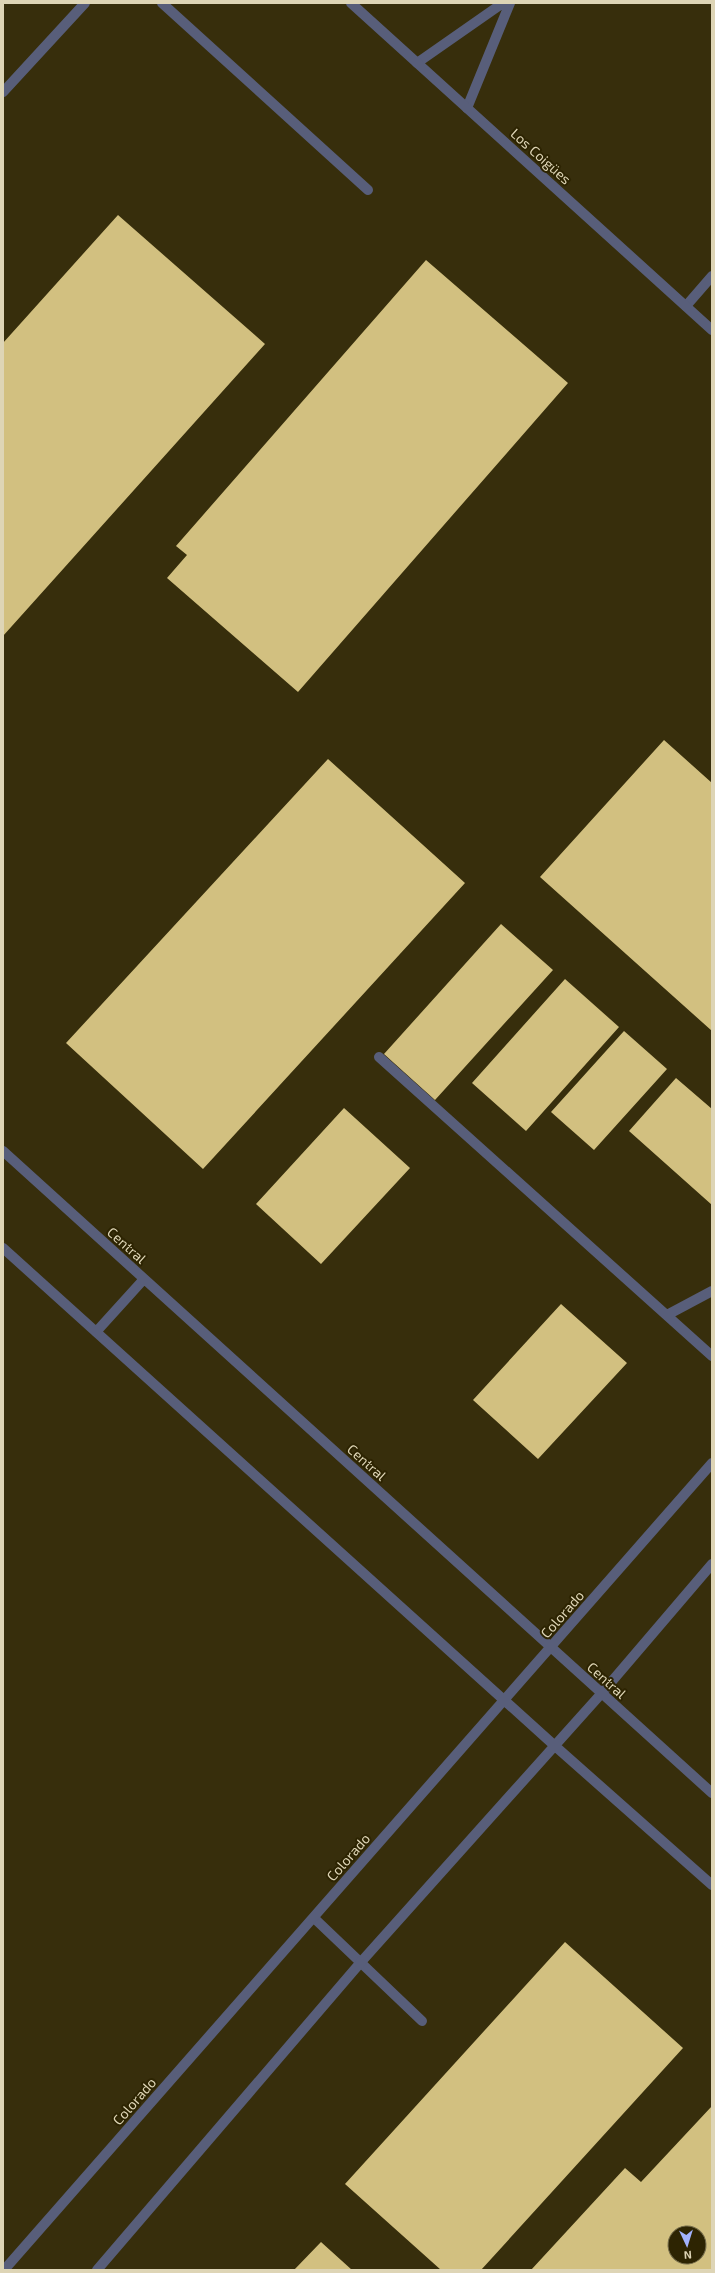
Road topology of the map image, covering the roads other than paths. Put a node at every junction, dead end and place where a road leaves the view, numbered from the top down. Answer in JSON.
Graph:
{"nodes":[{"id":1,"x":85,"y":3,"type":"edge"},
{"id":2,"x":162,"y":3,"type":"edge"},
{"id":3,"x":351,"y":3,"type":"edge"},
{"id":4,"x":503,"y":3,"type":"edge"},
{"id":5,"x":510,"y":3,"type":"edge"},
{"id":6,"x":417,"y":63,"type":"junction"},
{"id":7,"x":3,"y":92,"type":"edge"},
{"id":8,"x":467,"y":108,"type":"junction"},
{"id":9,"x":368,"y":190,"type":"dead end"},
{"id":10,"x":712,"y":276,"type":"edge"},
{"id":11,"x":686,"y":306,"type":"junction"},
{"id":12,"x":712,"y":330,"type":"edge"},
{"id":13,"x":379,"y":1058,"type":"dead end"},
{"id":14,"x":3,"y":1151,"type":"edge"},
{"id":15,"x":3,"y":1248,"type":"edge"},
{"id":16,"x":144,"y":1280,"type":"junction"},
{"id":17,"x":712,"y":1291,"type":"edge"},
{"id":18,"x":667,"y":1315,"type":"junction"},
{"id":19,"x":96,"y":1332,"type":"junction"},
{"id":20,"x":712,"y":1356,"type":"edge"},
{"id":21,"x":712,"y":1463,"type":"edge"},
{"id":22,"x":712,"y":1564,"type":"edge"},
{"id":23,"x":551,"y":1648,"type":"junction"},
{"id":24,"x":602,"y":1694,"type":"junction"},
{"id":25,"x":505,"y":1700,"type":"junction"},
{"id":26,"x":555,"y":1746,"type":"junction"},
{"id":27,"x":712,"y":1794,"type":"edge"},
{"id":28,"x":712,"y":1885,"type":"edge"},
{"id":29,"x":314,"y":1918,"type":"junction"},
{"id":30,"x":361,"y":1962,"type":"junction"},
{"id":31,"x":422,"y":2021,"type":"dead end"},
{"id":32,"x":4,"y":2270,"type":"edge"},
{"id":33,"x":97,"y":2270,"type":"edge"}],
"edges":[{"from":1,"to":7,"type":"street"},
{"from":2,"to":9,"type":"street"},
{"from":3,"to":6,"type":"street","name":"Los Coigües"},
{"from":4,"to":6,"type":"street"},
{"from":5,"to":8,"type":"street"},
{"from":6,"to":8,"type":"street","name":"Los Coigües"},
{"from":8,"to":11,"type":"street","name":"Los Coigües"},
{"from":10,"to":11,"type":"street"},
{"from":11,"to":12,"type":"street","name":"Los Coigües"},
{"from":13,"to":18,"type":"street"},
{"from":14,"to":16,"type":"street","name":"Central"},
{"from":15,"to":19,"type":"street"},
{"from":16,"to":19,"type":"street"},
{"from":16,"to":23,"type":"street","name":"Central"},
{"from":17,"to":18,"type":"street"},
{"from":18,"to":20,"type":"street"},
{"from":19,"to":25,"type":"street"},
{"from":21,"to":23,"type":"street","name":"Colorado"},
{"from":22,"to":24,"type":"street"},
{"from":23,"to":24,"type":"street","name":"Central"},
{"from":23,"to":25,"type":"street","name":"Colorado"},
{"from":24,"to":26,"type":"street"},
{"from":24,"to":27,"type":"street","name":"Central"},
{"from":25,"to":26,"type":"street"},
{"from":25,"to":29,"type":"street","name":"Colorado"},
{"from":26,"to":28,"type":"street"},
{"from":26,"to":30,"type":"street"},
{"from":29,"to":30,"type":"street"},
{"from":29,"to":32,"type":"street","name":"Colorado"},
{"from":30,"to":31,"type":"street"},
{"from":30,"to":33,"type":"street"}]}
